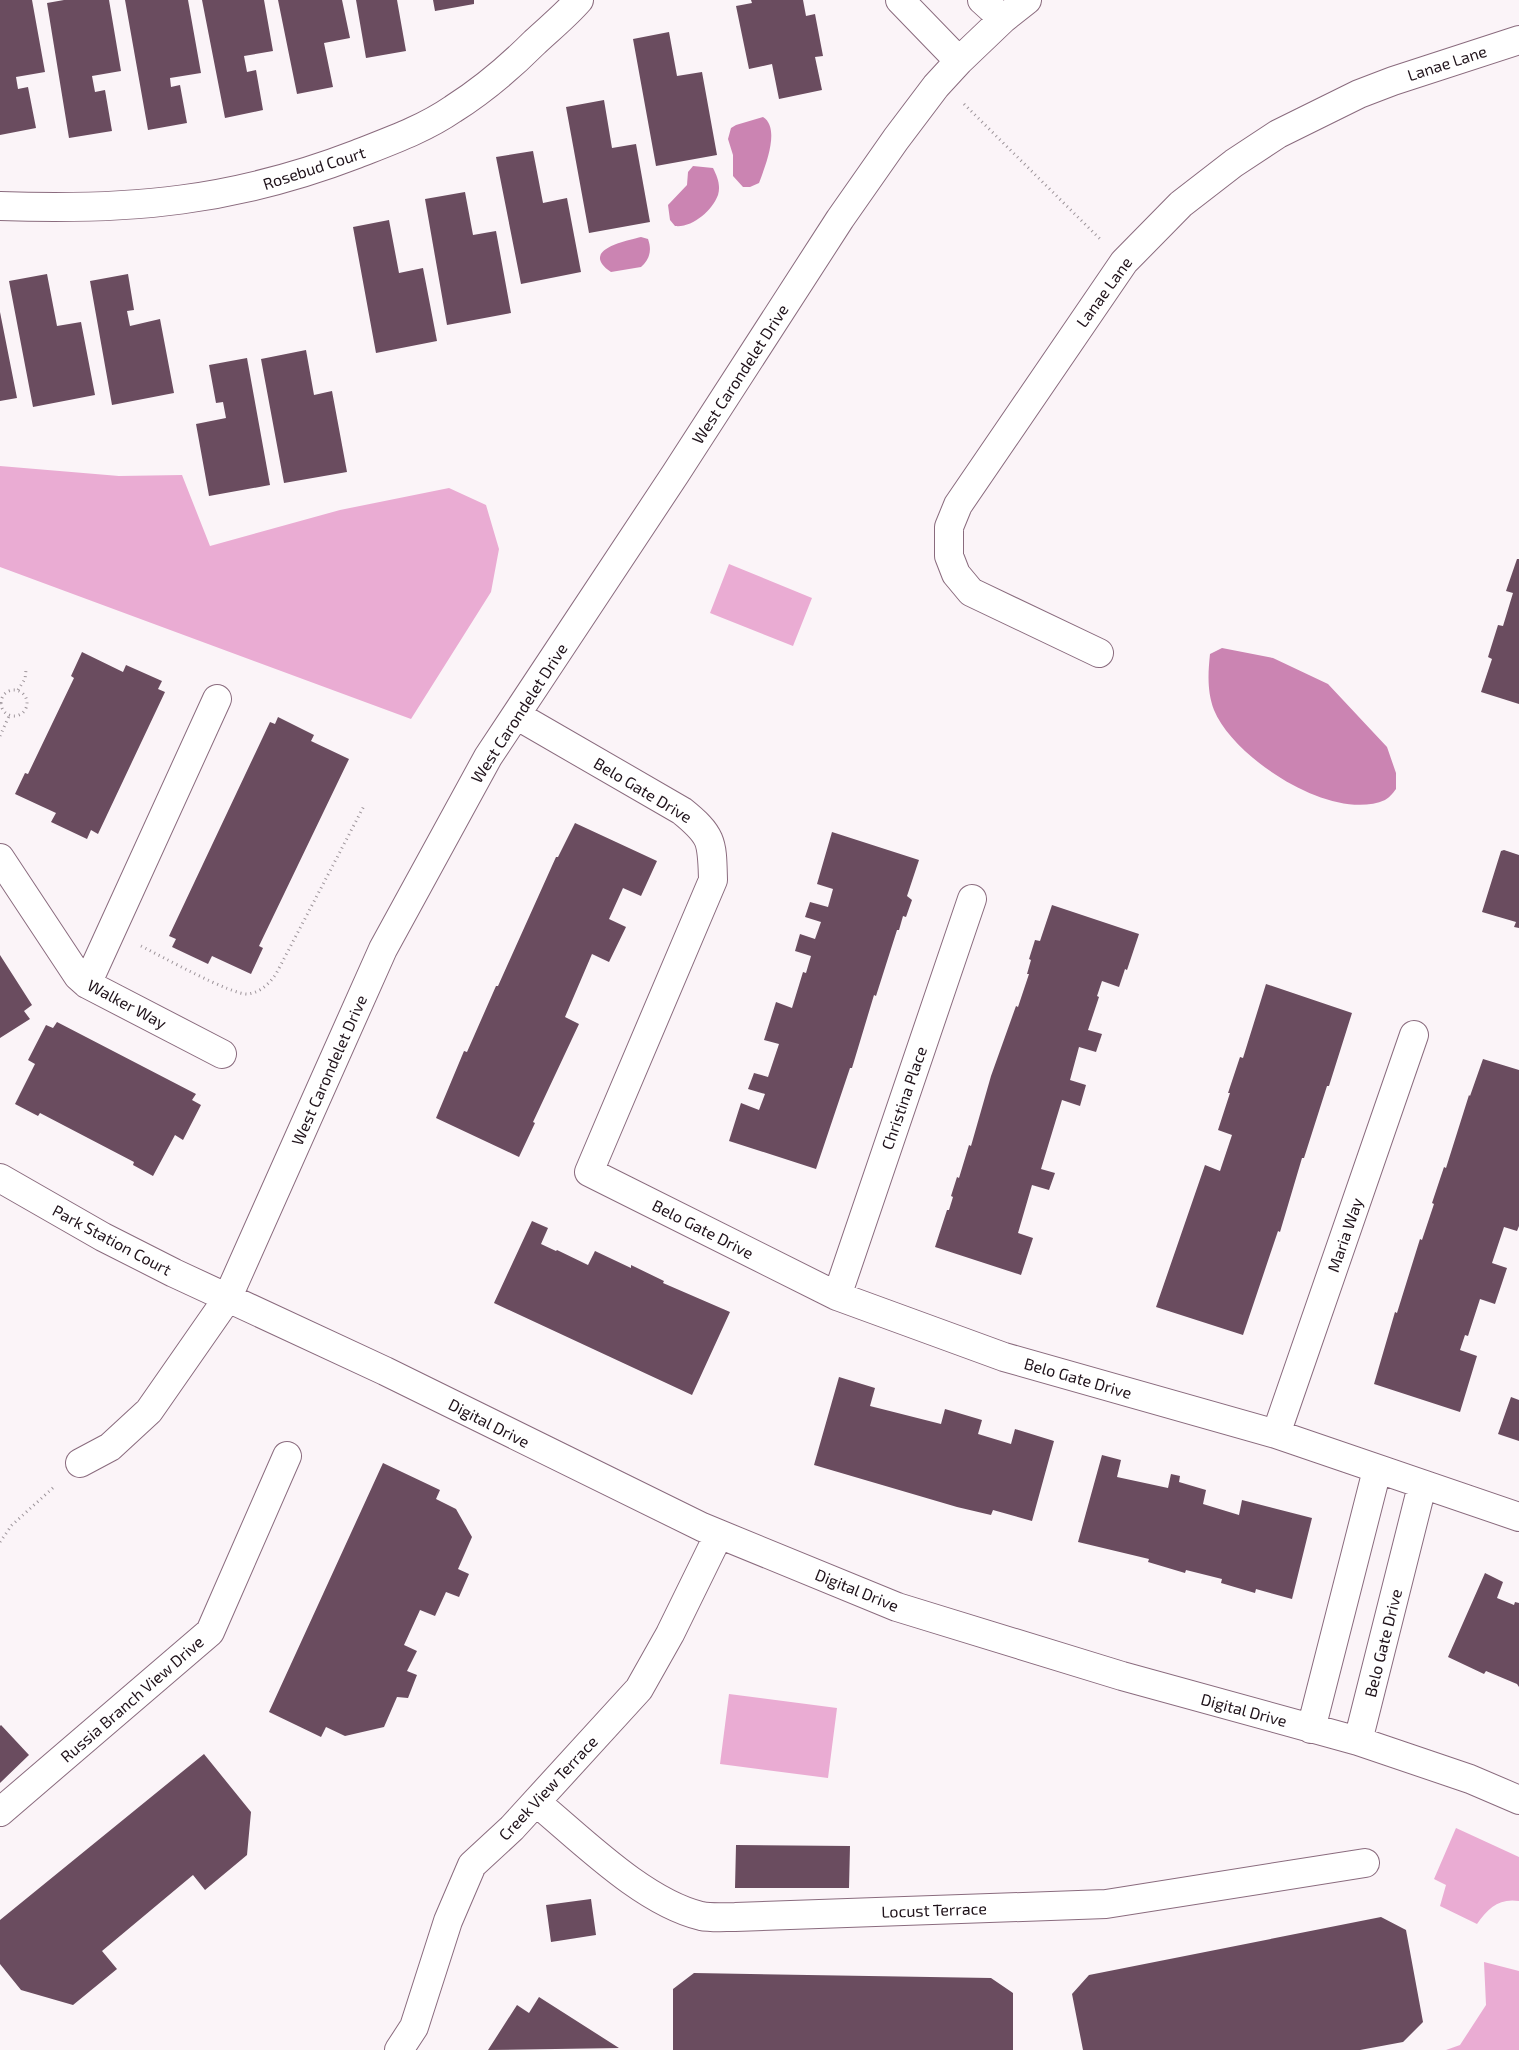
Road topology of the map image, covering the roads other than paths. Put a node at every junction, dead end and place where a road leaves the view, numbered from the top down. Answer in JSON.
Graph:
{"nodes":[{"id":1,"x":579,"y":0,"type":"edge"},
{"id":2,"x":900,"y":0,"type":"edge"},
{"id":3,"x":982,"y":0,"type":"edge"},
{"id":4,"x":1027,"y":0,"type":"edge"},
{"id":5,"x":1003,"y":19,"type":"junction"},
{"id":6,"x":1519,"y":40,"type":"edge"},
{"id":7,"x":960,"y":61,"type":"junction"},
{"id":8,"x":0,"y":206,"type":"edge"},
{"id":9,"x":1099,"y":652,"type":"dead end"},
{"id":10,"x":217,"y":699,"type":"dead end"},
{"id":11,"x":516,"y":715,"type":"junction"},
{"id":12,"x":0,"y":858,"type":"edge"},
{"id":13,"x":972,"y":900,"type":"dead end"},
{"id":14,"x":87,"y":984,"type":"junction"},
{"id":15,"x":1414,"y":1035,"type":"dead end"},
{"id":16,"x":222,"y":1054,"type":"dead end"},
{"id":17,"x":0,"y":1178,"type":"edge"},
{"id":18,"x":837,"y":1296,"type":"junction"},
{"id":19,"x":227,"y":1299,"type":"junction"},
{"id":20,"x":1276,"y":1434,"type":"junction"},
{"id":21,"x":287,"y":1456,"type":"dead end"},
{"id":22,"x":80,"y":1463,"type":"road end"},
{"id":23,"x":1377,"y":1470,"type":"junction"},
{"id":24,"x":1422,"y":1486,"type":"junction"},
{"id":25,"x":1519,"y":1517,"type":"edge"},
{"id":26,"x":719,"y":1534,"type":"junction"},
{"id":27,"x":1312,"y":1729,"type":"junction"},
{"id":28,"x":1358,"y":1741,"type":"junction"},
{"id":29,"x":1519,"y":1800,"type":"edge"},
{"id":30,"x":536,"y":1802,"type":"junction"},
{"id":31,"x":0,"y":1812,"type":"edge"},
{"id":32,"x":1365,"y":1863,"type":"dead end"},
{"id":33,"x":398,"y":2050,"type":"edge"}],
"edges":[{"from":1,"to":8,"type":"street","name":"Rosebud Court"},
{"from":2,"to":7,"type":"street"},
{"from":3,"to":5,"type":"street"},
{"from":4,"to":5,"type":"street","name":"West Carondelet Drive"},
{"from":5,"to":7,"type":"street","name":"West Carondelet Drive"},
{"from":6,"to":9,"type":"street","name":"Lanae Lane"},
{"from":7,"to":11,"type":"street","name":"West Carondelet Drive"},
{"from":10,"to":14,"type":"street"},
{"from":11,"to":18,"type":"street","name":"Belo Gate Drive"},
{"from":11,"to":19,"type":"street","name":"West Carondelet Drive"},
{"from":12,"to":14,"type":"street","name":"Walker Way"},
{"from":13,"to":18,"type":"street","name":"Christina Place"},
{"from":14,"to":16,"type":"street","name":"Walker Way"},
{"from":15,"to":20,"type":"street","name":"Maria Way"},
{"from":17,"to":19,"type":"street","name":"Park Station Court"},
{"from":18,"to":20,"type":"street","name":"Belo Gate Drive"},
{"from":19,"to":22,"type":"street","name":"West Carondelet Drive"},
{"from":19,"to":26,"type":"street","name":"Digital Drive"},
{"from":20,"to":23,"type":"street","name":"Belo Gate Drive"},
{"from":21,"to":31,"type":"street","name":"Russia Branch View Drive"},
{"from":23,"to":24,"type":"street","name":"Belo Gate Drive"},
{"from":23,"to":27,"type":"street"},
{"from":24,"to":25,"type":"street","name":"Belo Gate Drive"},
{"from":24,"to":28,"type":"street","name":"Belo Gate Drive"},
{"from":26,"to":27,"type":"street","name":"Digital Drive"},
{"from":26,"to":30,"type":"street","name":"Creek View Terrace"},
{"from":27,"to":28,"type":"street","name":"Digital Drive"},
{"from":28,"to":29,"type":"street","name":"Digital Drive"},
{"from":30,"to":32,"type":"street","name":"Locust Terrace"},
{"from":30,"to":33,"type":"street","name":"Creek View Terrace"}]}
